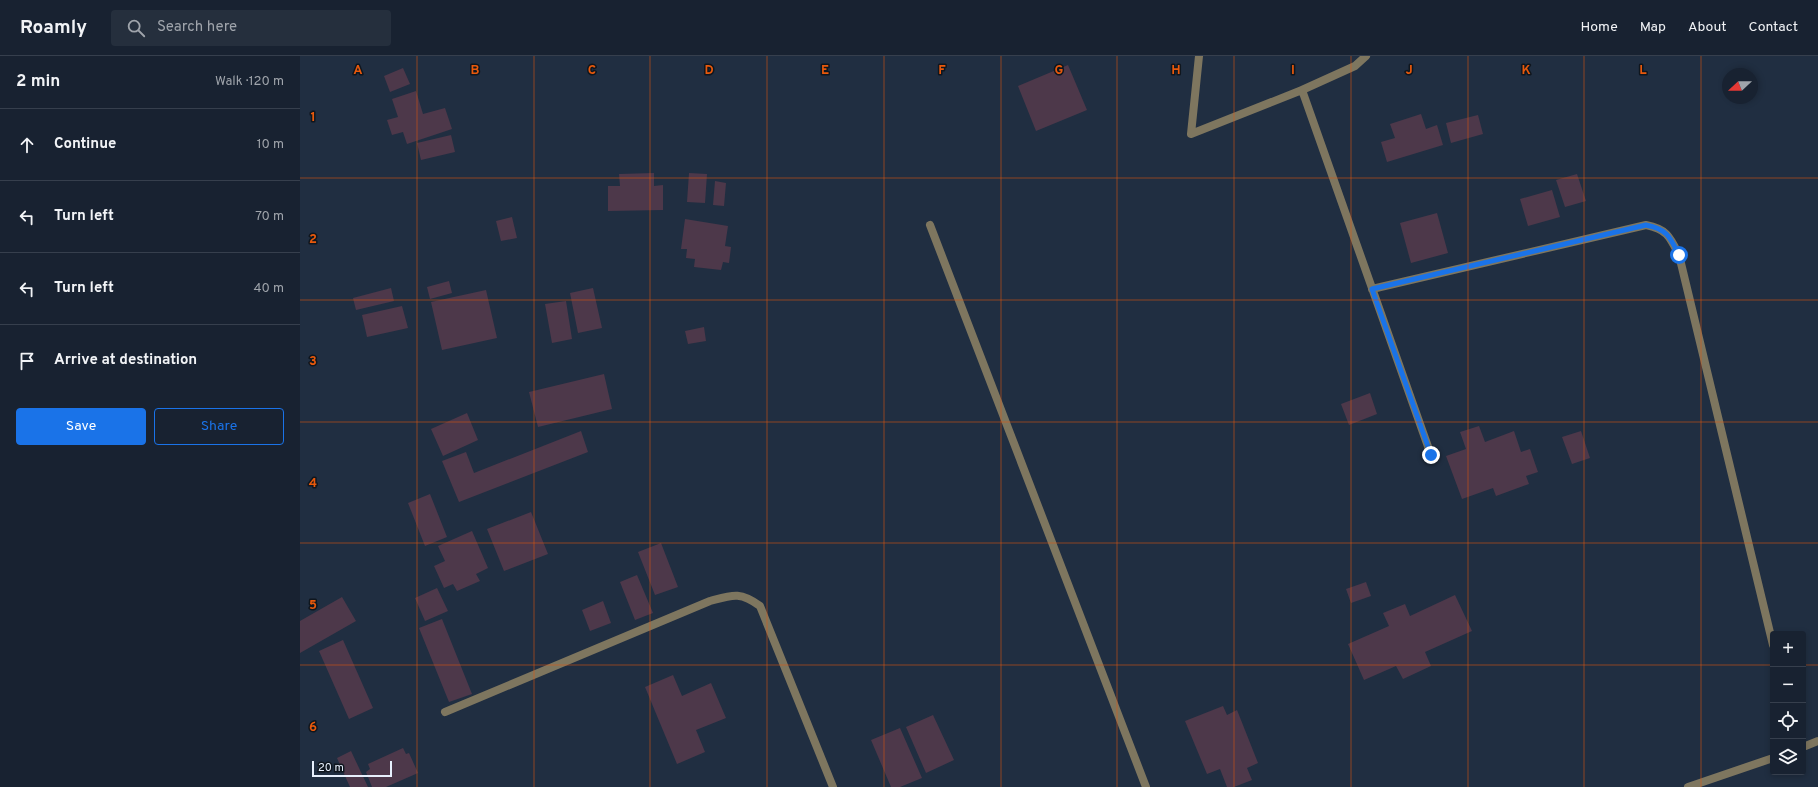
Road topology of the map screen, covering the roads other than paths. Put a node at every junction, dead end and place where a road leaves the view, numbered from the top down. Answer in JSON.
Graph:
{"nodes":[{"id":1,"x":1199,"y":56,"type":"edge"},
{"id":2,"x":1366,"y":56,"type":"edge"},
{"id":3,"x":1302,"y":90,"type":"junction"},
{"id":4,"x":930,"y":225,"type":"dead end"},
{"id":5,"x":1372,"y":289,"type":"junction"},
{"id":6,"x":1431,"y":455,"type":"dead end"},
{"id":7,"x":1770,"y":633,"type":"edge"},
{"id":8,"x":445,"y":712,"type":"dead end"},
{"id":9,"x":1818,"y":741,"type":"edge"},
{"id":10,"x":1806,"y":746,"type":"edge"},
{"id":11,"x":1770,"y":759,"type":"edge"},
{"id":12,"x":833,"y":787,"type":"edge"},
{"id":13,"x":1146,"y":787,"type":"edge"},
{"id":14,"x":1688,"y":787,"type":"edge"}],
"edges":[{"from":1,"to":3,"type":"street"},
{"from":2,"to":3,"type":"street"},
{"from":3,"to":5,"type":"street"},
{"from":4,"to":13,"type":"street"},
{"from":5,"to":6,"type":"street"},
{"from":5,"to":7,"type":"street"},
{"from":8,"to":12,"type":"street"},
{"from":9,"to":10,"type":"street"},
{"from":11,"to":14,"type":"street"}]}
